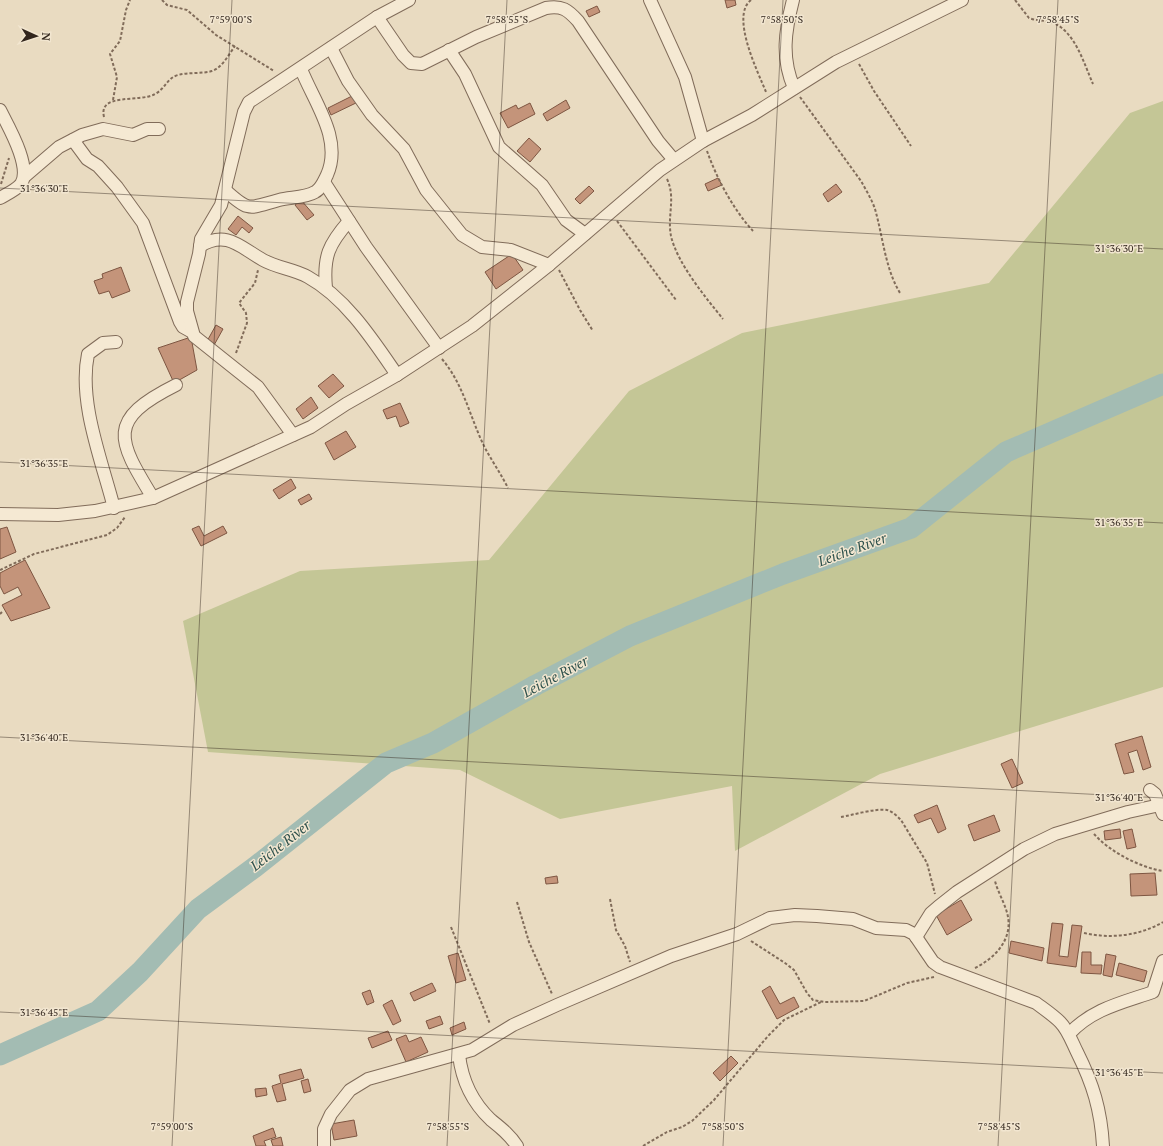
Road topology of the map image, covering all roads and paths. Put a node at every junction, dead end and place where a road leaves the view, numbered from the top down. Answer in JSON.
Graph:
{"nodes":[{"id":1,"x":130,"y":0,"type":"edge"},
{"id":2,"x":162,"y":0,"type":"edge"},
{"id":3,"x":409,"y":0,"type":"edge"},
{"id":4,"x":650,"y":0,"type":"edge"},
{"id":5,"x":751,"y":0,"type":"edge"},
{"id":6,"x":793,"y":0,"type":"edge"},
{"id":7,"x":962,"y":0,"type":"edge"},
{"id":8,"x":1015,"y":0,"type":"edge"},
{"id":9,"x":566,"y":5,"type":"edge"},
{"id":10,"x":377,"y":17,"type":"junction"},
{"id":11,"x":235,"y":46,"type":"junction"},
{"id":12,"x":332,"y":48,"type":"junction"},
{"id":13,"x":449,"y":50,"type":"junction"},
{"id":14,"x":853,"y":55,"type":"junction"},
{"id":15,"x":301,"y":69,"type":"junction"},
{"id":16,"x":286,"y":79,"type":"junction"},
{"id":17,"x":1093,"y":84,"type":"dead end"},
{"id":18,"x":794,"y":88,"type":"junction"},
{"id":19,"x":113,"y":100,"type":"junction"},
{"id":20,"x":770,"y":103,"type":"junction"},
{"id":21,"x":0,"y":110,"type":"edge"},
{"id":22,"x":159,"y":129,"type":"dead end"},
{"id":23,"x":106,"y":130,"type":"junction"},
{"id":24,"x":15,"y":140,"type":"junction"},
{"id":25,"x":73,"y":140,"type":"junction"},
{"id":26,"x":704,"y":141,"type":"junction"},
{"id":27,"x":911,"y":146,"type":"dead end"},
{"id":28,"x":674,"y":160,"type":"junction"},
{"id":29,"x":660,"y":170,"type":"junction"},
{"id":30,"x":24,"y":177,"type":"junction"},
{"id":31,"x":324,"y":182,"type":"junction"},
{"id":32,"x":0,"y":187,"type":"edge"},
{"id":33,"x":225,"y":190,"type":"junction"},
{"id":34,"x":0,"y":198,"type":"edge"},
{"id":35,"x":610,"y":212,"type":"junction"},
{"id":36,"x":349,"y":221,"type":"junction"},
{"id":37,"x":753,"y":231,"type":"dead end"},
{"id":38,"x":585,"y":234,"type":"junction"},
{"id":39,"x":200,"y":246,"type":"junction"},
{"id":40,"x":264,"y":260,"type":"junction"},
{"id":41,"x":550,"y":263,"type":"junction"},
{"id":42,"x":326,"y":288,"type":"junction"},
{"id":43,"x":900,"y":293,"type":"dead end"},
{"id":44,"x":676,"y":300,"type":"dead end"},
{"id":45,"x":722,"y":319,"type":"dead end"},
{"id":46,"x":593,"y":331,"type":"dead end"},
{"id":47,"x":192,"y":332,"type":"junction"},
{"id":48,"x":116,"y":342,"type":"dead end"},
{"id":49,"x":437,"y":350,"type":"junction"},
{"id":50,"x":230,"y":365,"type":"junction"},
{"id":51,"x":397,"y":375,"type":"junction"},
{"id":52,"x":176,"y":385,"type":"dead end"},
{"id":53,"x":293,"y":435,"type":"junction"},
{"id":54,"x":508,"y":488,"type":"dead end"},
{"id":55,"x":153,"y":498,"type":"junction"},
{"id":56,"x":132,"y":503,"type":"junction"},
{"id":57,"x":114,"y":508,"type":"junction"},
{"id":58,"x":0,"y":514,"type":"edge"},
{"id":59,"x":0,"y":570,"type":"edge"},
{"id":60,"x":1150,"y":790,"type":"dead end"},
{"id":61,"x":1162,"y":809,"type":"edge"},
{"id":62,"x":841,"y":817,"type":"dead end"},
{"id":63,"x":1087,"y":825,"type":"junction"},
{"id":64,"x":1163,"y":870,"type":"edge"},
{"id":65,"x":992,"y":871,"type":"junction"},
{"id":66,"x":610,"y":899,"type":"dead end"},
{"id":67,"x":517,"y":902,"type":"dead end"},
{"id":68,"x":938,"y":907,"type":"junction"},
{"id":69,"x":1163,"y":922,"type":"edge"},
{"id":70,"x":451,"y":927,"type":"dead end"},
{"id":71,"x":737,"y":934,"type":"junction"},
{"id":72,"x":1084,"y":934,"type":"dead end"},
{"id":73,"x":916,"y":937,"type":"junction"},
{"id":74,"x":1163,"y":961,"type":"edge"},
{"id":75,"x":632,"y":973,"type":"junction"},
{"id":76,"x":954,"y":973,"type":"junction"},
{"id":77,"x":1158,"y":994,"type":"edge"},
{"id":78,"x":822,"y":1002,"type":"junction"},
{"id":79,"x":557,"y":1005,"type":"junction"},
{"id":80,"x":1069,"y":1034,"type":"junction"},
{"id":81,"x":495,"y":1035,"type":"junction"},
{"id":82,"x":459,"y":1055,"type":"junction"},
{"id":83,"x":324,"y":1146,"type":"edge"},
{"id":84,"x":517,"y":1146,"type":"edge"},
{"id":85,"x":643,"y":1146,"type":"edge"},
{"id":86,"x":1103,"y":1146,"type":"edge"}],
"edges":[{"from":1,"to":19,"type":"path"},
{"from":2,"to":11,"type":"path"},
{"from":3,"to":10,"type":"street"},
{"from":4,"to":26,"type":"street"},
{"from":5,"to":20,"type":"path"},
{"from":6,"to":18,"type":"street"},
{"from":7,"to":14,"type":"street"},
{"from":8,"to":17,"type":"path"},
{"from":9,"to":13,"type":"street"},
{"from":9,"to":28,"type":"street"},
{"from":10,"to":12,"type":"street"},
{"from":10,"to":13,"type":"street"},
{"from":11,"to":16,"type":"path"},
{"from":11,"to":19,"type":"path"},
{"from":12,"to":15,"type":"street"},
{"from":12,"to":41,"type":"street"},
{"from":13,"to":38,"type":"street"},
{"from":14,"to":18,"type":"street"},
{"from":14,"to":27,"type":"path"},
{"from":15,"to":16,"type":"street"},
{"from":15,"to":31,"type":"street"},
{"from":16,"to":33,"type":"street"},
{"from":18,"to":20,"type":"street"},
{"from":18,"to":43,"type":"path"},
{"from":19,"to":23,"type":"path"},
{"from":20,"to":26,"type":"street"},
{"from":21,"to":24,"type":"street"},
{"from":22,"to":23,"type":"street"},
{"from":23,"to":25,"type":"street"},
{"from":24,"to":30,"type":"street"},
{"from":24,"to":32,"type":"path"},
{"from":25,"to":30,"type":"street"},
{"from":25,"to":47,"type":"street"},
{"from":26,"to":28,"type":"street"},
{"from":26,"to":37,"type":"path"},
{"from":28,"to":29,"type":"street"},
{"from":29,"to":35,"type":"street"},
{"from":29,"to":45,"type":"path"},
{"from":30,"to":34,"type":"street"},
{"from":31,"to":33,"type":"street"},
{"from":31,"to":36,"type":"street"},
{"from":33,"to":39,"type":"street"},
{"from":35,"to":38,"type":"street"},
{"from":35,"to":44,"type":"path"},
{"from":36,"to":42,"type":"street"},
{"from":36,"to":49,"type":"street"},
{"from":38,"to":41,"type":"street"},
{"from":39,"to":40,"type":"street"},
{"from":39,"to":47,"type":"street"},
{"from":40,"to":42,"type":"street"},
{"from":40,"to":50,"type":"path"},
{"from":41,"to":46,"type":"path"},
{"from":41,"to":49,"type":"street"},
{"from":42,"to":51,"type":"street"},
{"from":47,"to":50,"type":"street"},
{"from":48,"to":57,"type":"street"},
{"from":49,"to":51,"type":"street"},
{"from":49,"to":54,"type":"path"},
{"from":50,"to":53,"type":"street"},
{"from":51,"to":53,"type":"street"},
{"from":52,"to":55,"type":"street"},
{"from":53,"to":55,"type":"street"},
{"from":55,"to":56,"type":"street"},
{"from":56,"to":57,"type":"street"},
{"from":56,"to":59,"type":"path"},
{"from":57,"to":58,"type":"street"},
{"from":60,"to":61,"type":"street"},
{"from":61,"to":63,"type":"street"},
{"from":62,"to":68,"type":"path"},
{"from":63,"to":64,"type":"path"},
{"from":63,"to":65,"type":"street"},
{"from":65,"to":68,"type":"street"},
{"from":65,"to":76,"type":"path"},
{"from":66,"to":75,"type":"path"},
{"from":67,"to":79,"type":"path"},
{"from":68,"to":73,"type":"street"},
{"from":69,"to":72,"type":"path"},
{"from":70,"to":81,"type":"path"},
{"from":71,"to":73,"type":"street"},
{"from":71,"to":75,"type":"street"},
{"from":71,"to":78,"type":"path"},
{"from":73,"to":76,"type":"street"},
{"from":74,"to":77,"type":"street"},
{"from":75,"to":79,"type":"street"},
{"from":76,"to":78,"type":"path"},
{"from":76,"to":80,"type":"street"},
{"from":77,"to":80,"type":"street"},
{"from":78,"to":85,"type":"path"},
{"from":79,"to":81,"type":"street"},
{"from":80,"to":86,"type":"street"},
{"from":81,"to":82,"type":"street"},
{"from":82,"to":83,"type":"street"},
{"from":82,"to":84,"type":"street"}]}
